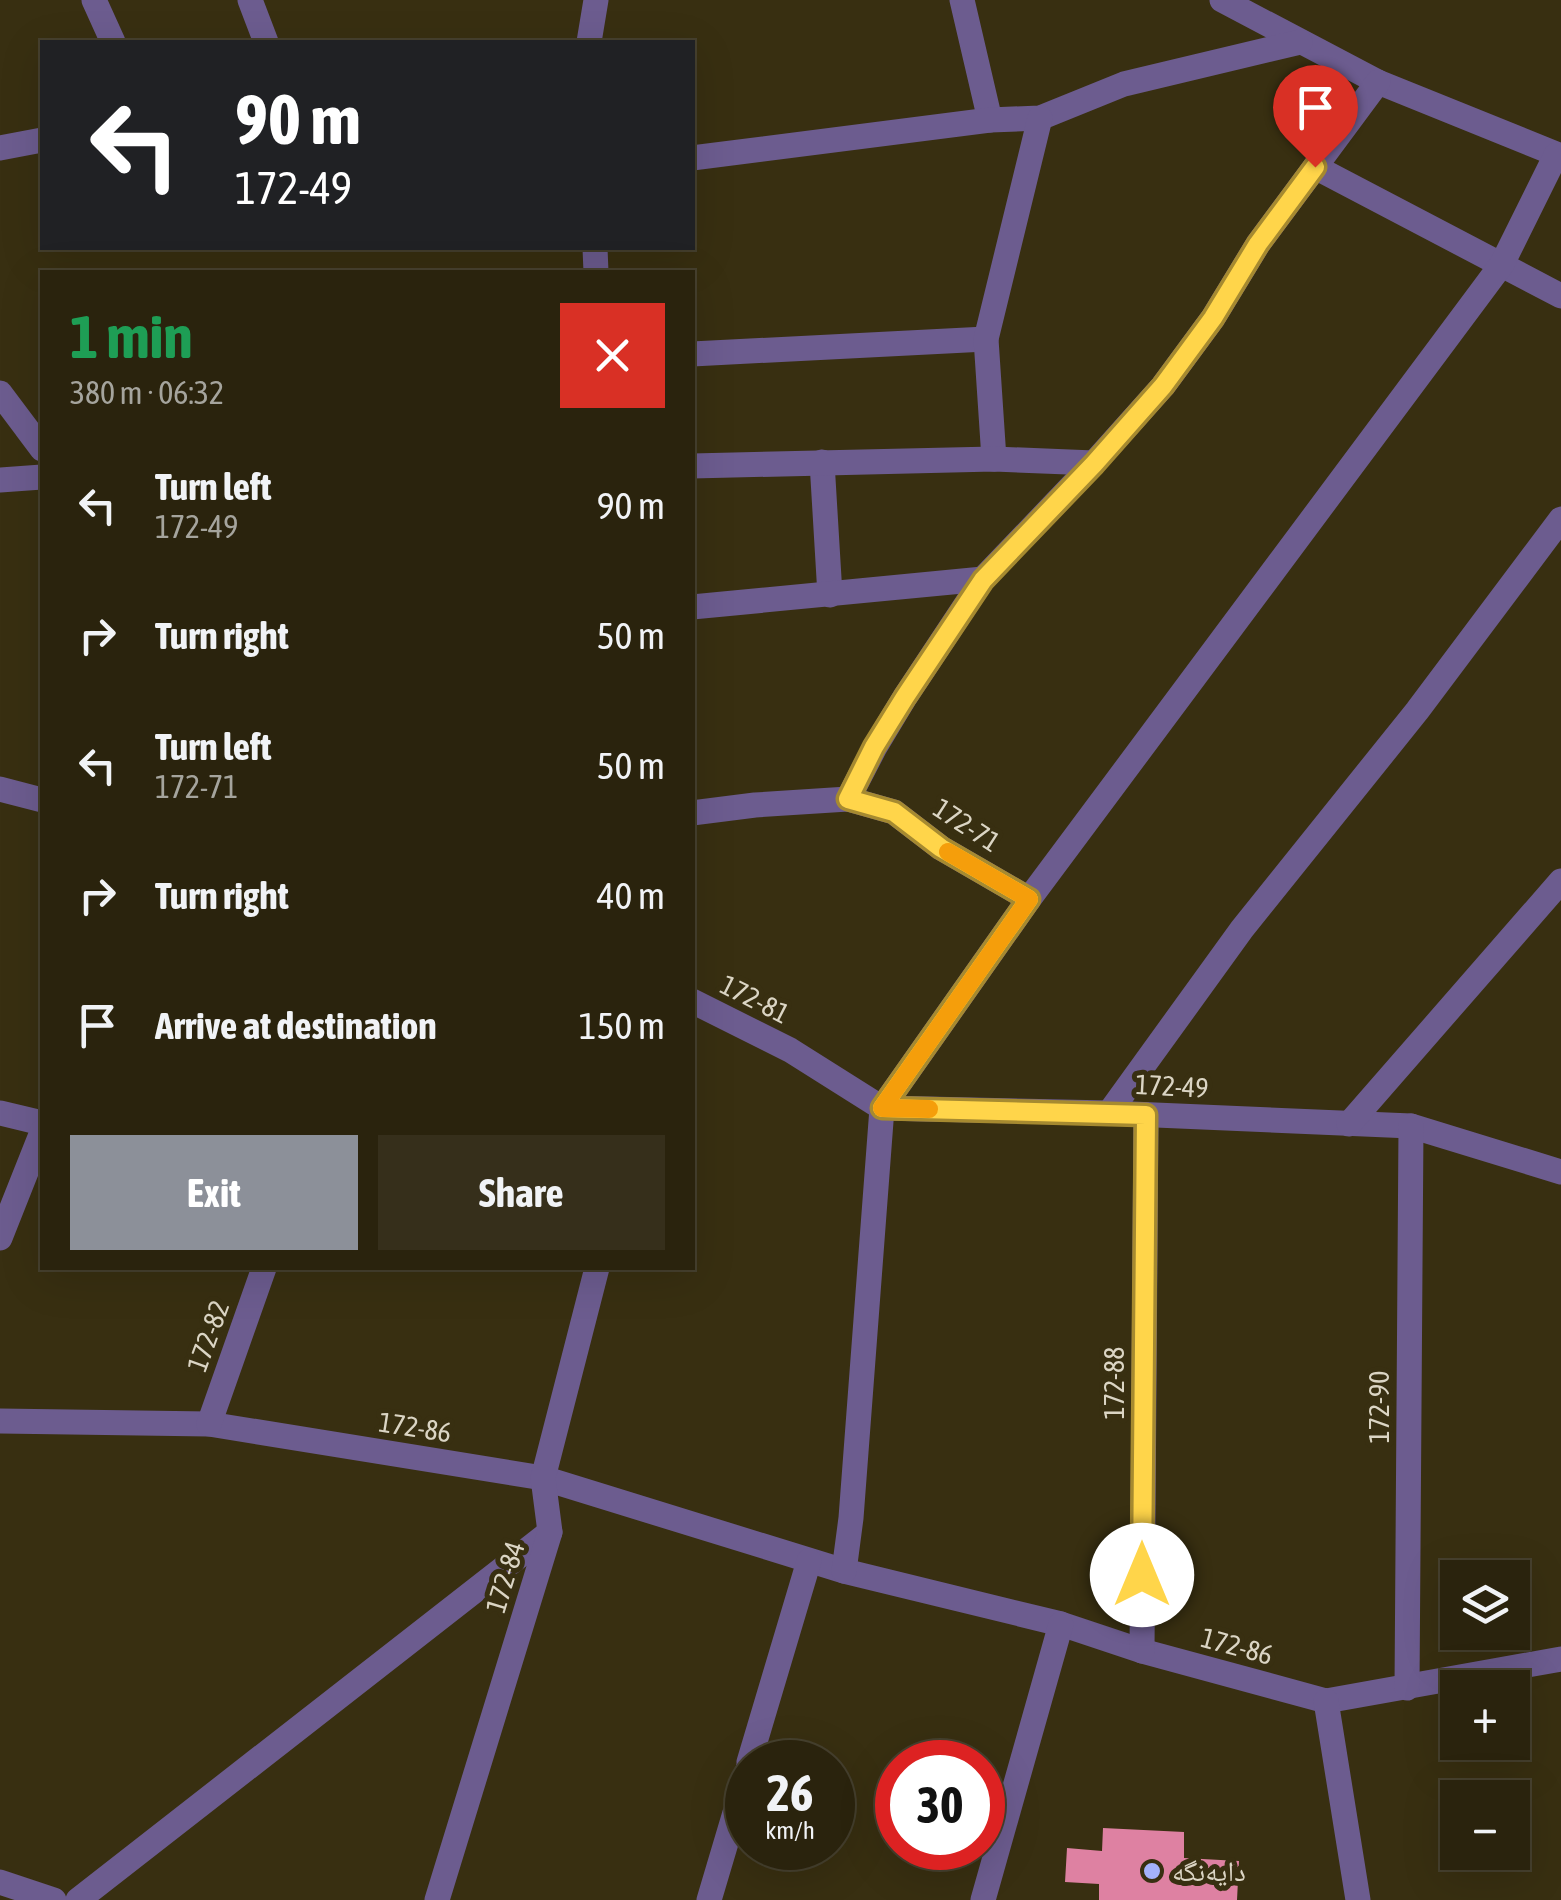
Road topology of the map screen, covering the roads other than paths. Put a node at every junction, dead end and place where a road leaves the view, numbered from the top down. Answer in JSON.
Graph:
{"nodes":[{"id":1,"x":94,"y":0,"type":"edge"},
{"id":2,"x":250,"y":0,"type":"edge"},
{"id":3,"x":596,"y":0,"type":"edge"},
{"id":4,"x":962,"y":0,"type":"edge"},
{"id":5,"x":1222,"y":0,"type":"edge"},
{"id":6,"x":112,"y":40,"type":"edge"},
{"id":7,"x":265,"y":40,"type":"edge"},
{"id":8,"x":589,"y":40,"type":"edge"},
{"id":9,"x":1300,"y":42,"type":"junction"},
{"id":10,"x":1378,"y":82,"type":"junction"},
{"id":11,"x":1040,"y":118,"type":"junction"},
{"id":12,"x":990,"y":120,"type":"junction"},
{"id":13,"x":40,"y":140,"type":"edge"},
{"id":14,"x":0,"y":148,"type":"edge"},
{"id":15,"x":1558,"y":156,"type":"edge"},
{"id":16,"x":695,"y":158,"type":"edge"},
{"id":17,"x":1315,"y":167,"type":"junction"},
{"id":18,"x":1502,"y":264,"type":"junction"},
{"id":19,"x":1561,"y":296,"type":"edge"},
{"id":20,"x":986,"y":339,"type":"junction"},
{"id":21,"x":695,"y":354,"type":"edge"},
{"id":22,"x":0,"y":393,"type":"edge"},
{"id":23,"x":40,"y":447,"type":"edge"},
{"id":24,"x":994,"y":458,"type":"junction"},
{"id":25,"x":822,"y":462,"type":"junction"},
{"id":26,"x":1094,"y":464,"type":"junction"},
{"id":27,"x":695,"y":466,"type":"edge"},
{"id":28,"x":40,"y":476,"type":"edge"},
{"id":29,"x":0,"y":480,"type":"edge"},
{"id":30,"x":1561,"y":519,"type":"edge"},
{"id":31,"x":983,"y":580,"type":"junction"},
{"id":32,"x":830,"y":595,"type":"junction"},
{"id":33,"x":695,"y":607,"type":"edge"},
{"id":34,"x":0,"y":789,"type":"edge"},
{"id":35,"x":40,"y":799,"type":"edge"},
{"id":36,"x":848,"y":799,"type":"junction"},
{"id":37,"x":695,"y":813,"type":"edge"},
{"id":38,"x":1561,"y":881,"type":"edge"},
{"id":39,"x":1029,"y":899,"type":"junction"},
{"id":40,"x":695,"y":1002,"type":"edge"},
{"id":41,"x":882,"y":1108,"type":"junction"},
{"id":42,"x":0,"y":1113,"type":"edge"},
{"id":43,"x":1109,"y":1113,"type":"junction"},
{"id":44,"x":1146,"y":1115,"type":"junction"},
{"id":45,"x":40,"y":1123,"type":"edge"},
{"id":46,"x":1349,"y":1124,"type":"junction"},
{"id":47,"x":1411,"y":1126,"type":"junction"},
{"id":48,"x":40,"y":1137,"type":"edge"},
{"id":49,"x":1561,"y":1172,"type":"edge"},
{"id":50,"x":0,"y":1238,"type":"edge"},
{"id":51,"x":263,"y":1270,"type":"edge"},
{"id":52,"x":595,"y":1270,"type":"edge"},
{"id":53,"x":0,"y":1421,"type":"edge"},
{"id":54,"x":208,"y":1424,"type":"junction"},
{"id":55,"x":543,"y":1478,"type":"junction"},
{"id":56,"x":550,"y":1532,"type":"junction"},
{"id":57,"x":808,"y":1561,"type":"junction"},
{"id":58,"x":844,"y":1571,"type":"junction"},
{"id":59,"x":1061,"y":1624,"type":"junction"},
{"id":60,"x":1142,"y":1652,"type":"junction"},
{"id":61,"x":1561,"y":1659,"type":"edge"},
{"id":62,"x":1407,"y":1688,"type":"junction"},
{"id":63,"x":1326,"y":1701,"type":"junction"},
{"id":64,"x":756,"y":1740,"type":"edge"},
{"id":65,"x":725,"y":1845,"type":"edge"},
{"id":66,"x":0,"y":1882,"type":"edge"},
{"id":67,"x":54,"y":1900,"type":"edge"},
{"id":68,"x":78,"y":1900,"type":"edge"},
{"id":69,"x":437,"y":1900,"type":"edge"},
{"id":70,"x":709,"y":1900,"type":"edge"},
{"id":71,"x":983,"y":1900,"type":"edge"},
{"id":72,"x":1358,"y":1900,"type":"edge"}],
"edges":[{"from":1,"to":6,"type":"street"},
{"from":2,"to":7,"type":"street"},
{"from":3,"to":8,"type":"street"},
{"from":4,"to":12,"type":"street"},
{"from":5,"to":9,"type":"street"},
{"from":9,"to":10,"type":"street"},
{"from":9,"to":11,"type":"street"},
{"from":10,"to":15,"type":"street"},
{"from":10,"to":17,"type":"street"},
{"from":11,"to":12,"type":"street"},
{"from":11,"to":20,"type":"street"},
{"from":12,"to":16,"type":"street"},
{"from":13,"to":14,"type":"street"},
{"from":15,"to":18,"type":"street"},
{"from":17,"to":18,"type":"street"},
{"from":17,"to":26,"type":"street"},
{"from":18,"to":19,"type":"street"},
{"from":18,"to":39,"type":"street"},
{"from":20,"to":21,"type":"street"},
{"from":20,"to":24,"type":"street"},
{"from":22,"to":23,"type":"street"},
{"from":24,"to":25,"type":"street"},
{"from":24,"to":26,"type":"street"},
{"from":25,"to":27,"type":"street"},
{"from":25,"to":32,"type":"street"},
{"from":26,"to":31,"type":"street"},
{"from":28,"to":29,"type":"street"},
{"from":30,"to":43,"type":"street"},
{"from":31,"to":32,"type":"street"},
{"from":31,"to":36,"type":"street"},
{"from":32,"to":33,"type":"street"},
{"from":34,"to":35,"type":"street"},
{"from":36,"to":37,"type":"street","name":"172-71"},
{"from":36,"to":39,"type":"street","name":"172-71"},
{"from":38,"to":46,"type":"street"},
{"from":39,"to":41,"type":"street"},
{"from":40,"to":41,"type":"street","name":"172-81"},
{"from":41,"to":43,"type":"street","name":"172-49"},
{"from":41,"to":58,"type":"street"},
{"from":42,"to":45,"type":"street"},
{"from":43,"to":44,"type":"street","name":"172-49"},
{"from":44,"to":46,"type":"street","name":"172-49"},
{"from":44,"to":60,"type":"street","name":"172-88"},
{"from":46,"to":47,"type":"street","name":"172-49"},
{"from":47,"to":49,"type":"street","name":"172-49"},
{"from":47,"to":62,"type":"street","name":"172-90"},
{"from":48,"to":50,"type":"street"},
{"from":51,"to":54,"type":"street","name":"172-82"},
{"from":52,"to":55,"type":"street","name":"172-84"},
{"from":53,"to":54,"type":"street","name":"172-86"},
{"from":54,"to":55,"type":"street","name":"172-86"},
{"from":55,"to":56,"type":"street","name":"172-84"},
{"from":55,"to":57,"type":"street","name":"172-86"},
{"from":56,"to":68,"type":"street"},
{"from":56,"to":69,"type":"street","name":"172-84"},
{"from":57,"to":58,"type":"street","name":"172-86"},
{"from":57,"to":64,"type":"street"},
{"from":58,"to":59,"type":"street","name":"172-86"},
{"from":59,"to":60,"type":"street","name":"172-86"},
{"from":59,"to":71,"type":"street"},
{"from":60,"to":63,"type":"street","name":"172-86"},
{"from":61,"to":62,"type":"street","name":"172-86"},
{"from":62,"to":63,"type":"street","name":"172-86"},
{"from":63,"to":72,"type":"street"},
{"from":65,"to":70,"type":"street"},
{"from":66,"to":67,"type":"street"}]}
